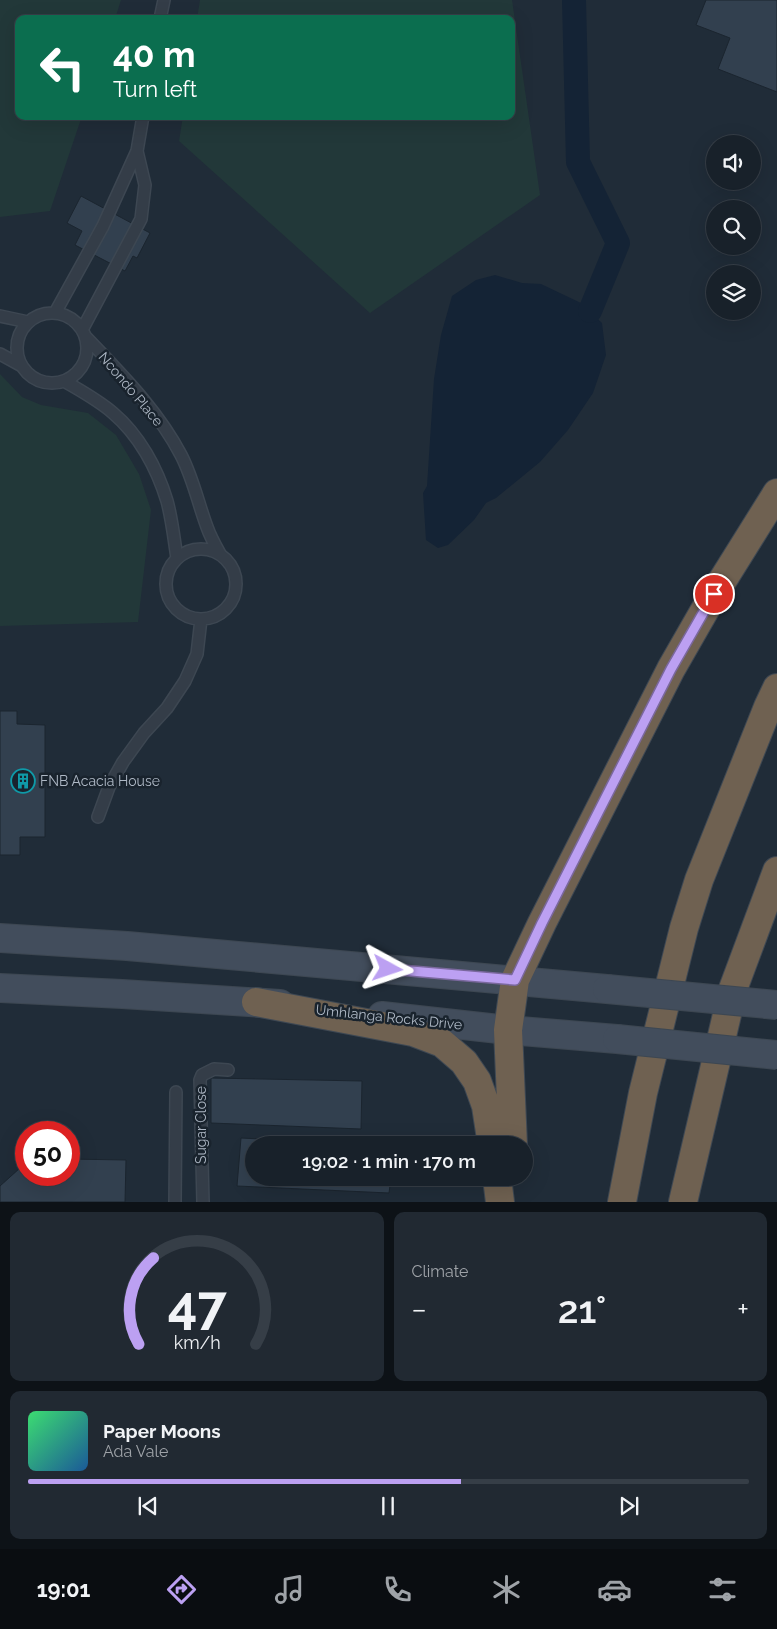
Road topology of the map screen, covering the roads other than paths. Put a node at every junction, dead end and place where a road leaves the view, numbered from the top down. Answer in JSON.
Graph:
{"nodes":[{"id":1,"x":164,"y":0,"type":"edge"},
{"id":2,"x":161,"y":15,"type":"edge"},
{"id":3,"x":142,"y":120,"type":"edge"},
{"id":4,"x":137,"y":151,"type":"junction"},
{"id":5,"x":54,"y":313,"type":"junction"},
{"id":6,"x":0,"y":316,"type":"edge"},
{"id":7,"x":28,"y":322,"type":"junction"},
{"id":8,"x":84,"y":333,"type":"junction"},
{"id":9,"x":0,"y":354,"type":"edge"},
{"id":10,"x":22,"y":366,"type":"junction"},
{"id":11,"x":64,"y":381,"type":"junction"},
{"id":12,"x":777,"y":493,"type":"edge"},
{"id":13,"x":220,"y":554,"type":"junction"},
{"id":14,"x":177,"y":558,"type":"junction"},
{"id":15,"x":201,"y":619,"type":"junction"},
{"id":16,"x":777,"y":688,"type":"edge"},
{"id":17,"x":98,"y":817,"type":"dead end"},
{"id":18,"x":777,"y":871,"type":"edge"},
{"id":19,"x":0,"y":938,"type":"edge"},
{"id":20,"x":515,"y":980,"type":"junction"},
{"id":21,"x":0,"y":988,"type":"edge"},
{"id":22,"x":256,"y":1002,"type":"junction"},
{"id":23,"x":777,"y":1005,"type":"edge"},
{"id":24,"x":508,"y":1030,"type":"junction"},
{"id":25,"x":777,"y":1055,"type":"edge"},
{"id":26,"x":228,"y":1070,"type":"dead end"},
{"id":27,"x":176,"y":1092,"type":"dead end"},
{"id":28,"x":491,"y":1136,"type":"edge"},
{"id":29,"x":513,"y":1136,"type":"edge"},
{"id":30,"x":498,"y":1186,"type":"edge"},
{"id":31,"x":513,"y":1186,"type":"edge"},
{"id":32,"x":175,"y":1202,"type":"edge"},
{"id":33,"x":203,"y":1202,"type":"edge"},
{"id":34,"x":500,"y":1202,"type":"edge"},
{"id":35,"x":513,"y":1202,"type":"edge"},
{"id":36,"x":622,"y":1202,"type":"edge"},
{"id":37,"x":683,"y":1202,"type":"edge"}],
"edges":[{"from":1,"to":2,"type":"lane"},
{"from":3,"to":4,"type":"lane"},
{"from":4,"to":5,"type":"lane"},
{"from":4,"to":8,"type":"lane"},
{"from":5,"to":7,"type":"lane"},
{"from":5,"to":8,"type":"lane","name":"Ncondo Place"},
{"from":6,"to":7,"type":"lane"},
{"from":7,"to":10,"type":"lane"},
{"from":8,"to":11,"type":"lane","name":"Ncondo Place"},
{"from":8,"to":13,"type":"lane","name":"Ncondo Place"},
{"from":9,"to":10,"type":"lane"},
{"from":10,"to":11,"type":"lane"},
{"from":11,"to":14,"type":"lane","name":"Ncondo Place"},
{"from":12,"to":20,"type":"highway"},
{"from":13,"to":14,"type":"lane"},
{"from":13,"to":15,"type":"lane","name":"Ncondo Place"},
{"from":14,"to":15,"type":"lane"},
{"from":15,"to":17,"type":"lane"},
{"from":16,"to":36,"type":"highway"},
{"from":18,"to":37,"type":"highway"},
{"from":19,"to":20,"type":"main road"},
{"from":20,"to":23,"type":"main road","bridge":true},
{"from":20,"to":24,"type":"highway"},
{"from":21,"to":22,"type":"main road","name":"Umhlanga Rocks Drive"},
{"from":22,"to":24,"type":"main road","name":"Umhlanga Rocks Drive"},
{"from":22,"to":28,"type":"highway"},
{"from":24,"to":25,"type":"main road","name":"Umhlanga Rocks Drive","bridge":true},
{"from":24,"to":29,"type":"highway"},
{"from":26,"to":33,"type":"lane","name":"Sugar Close"},
{"from":27,"to":32,"type":"lane"},
{"from":30,"to":34,"type":"highway"},
{"from":31,"to":35,"type":"highway"}]}
